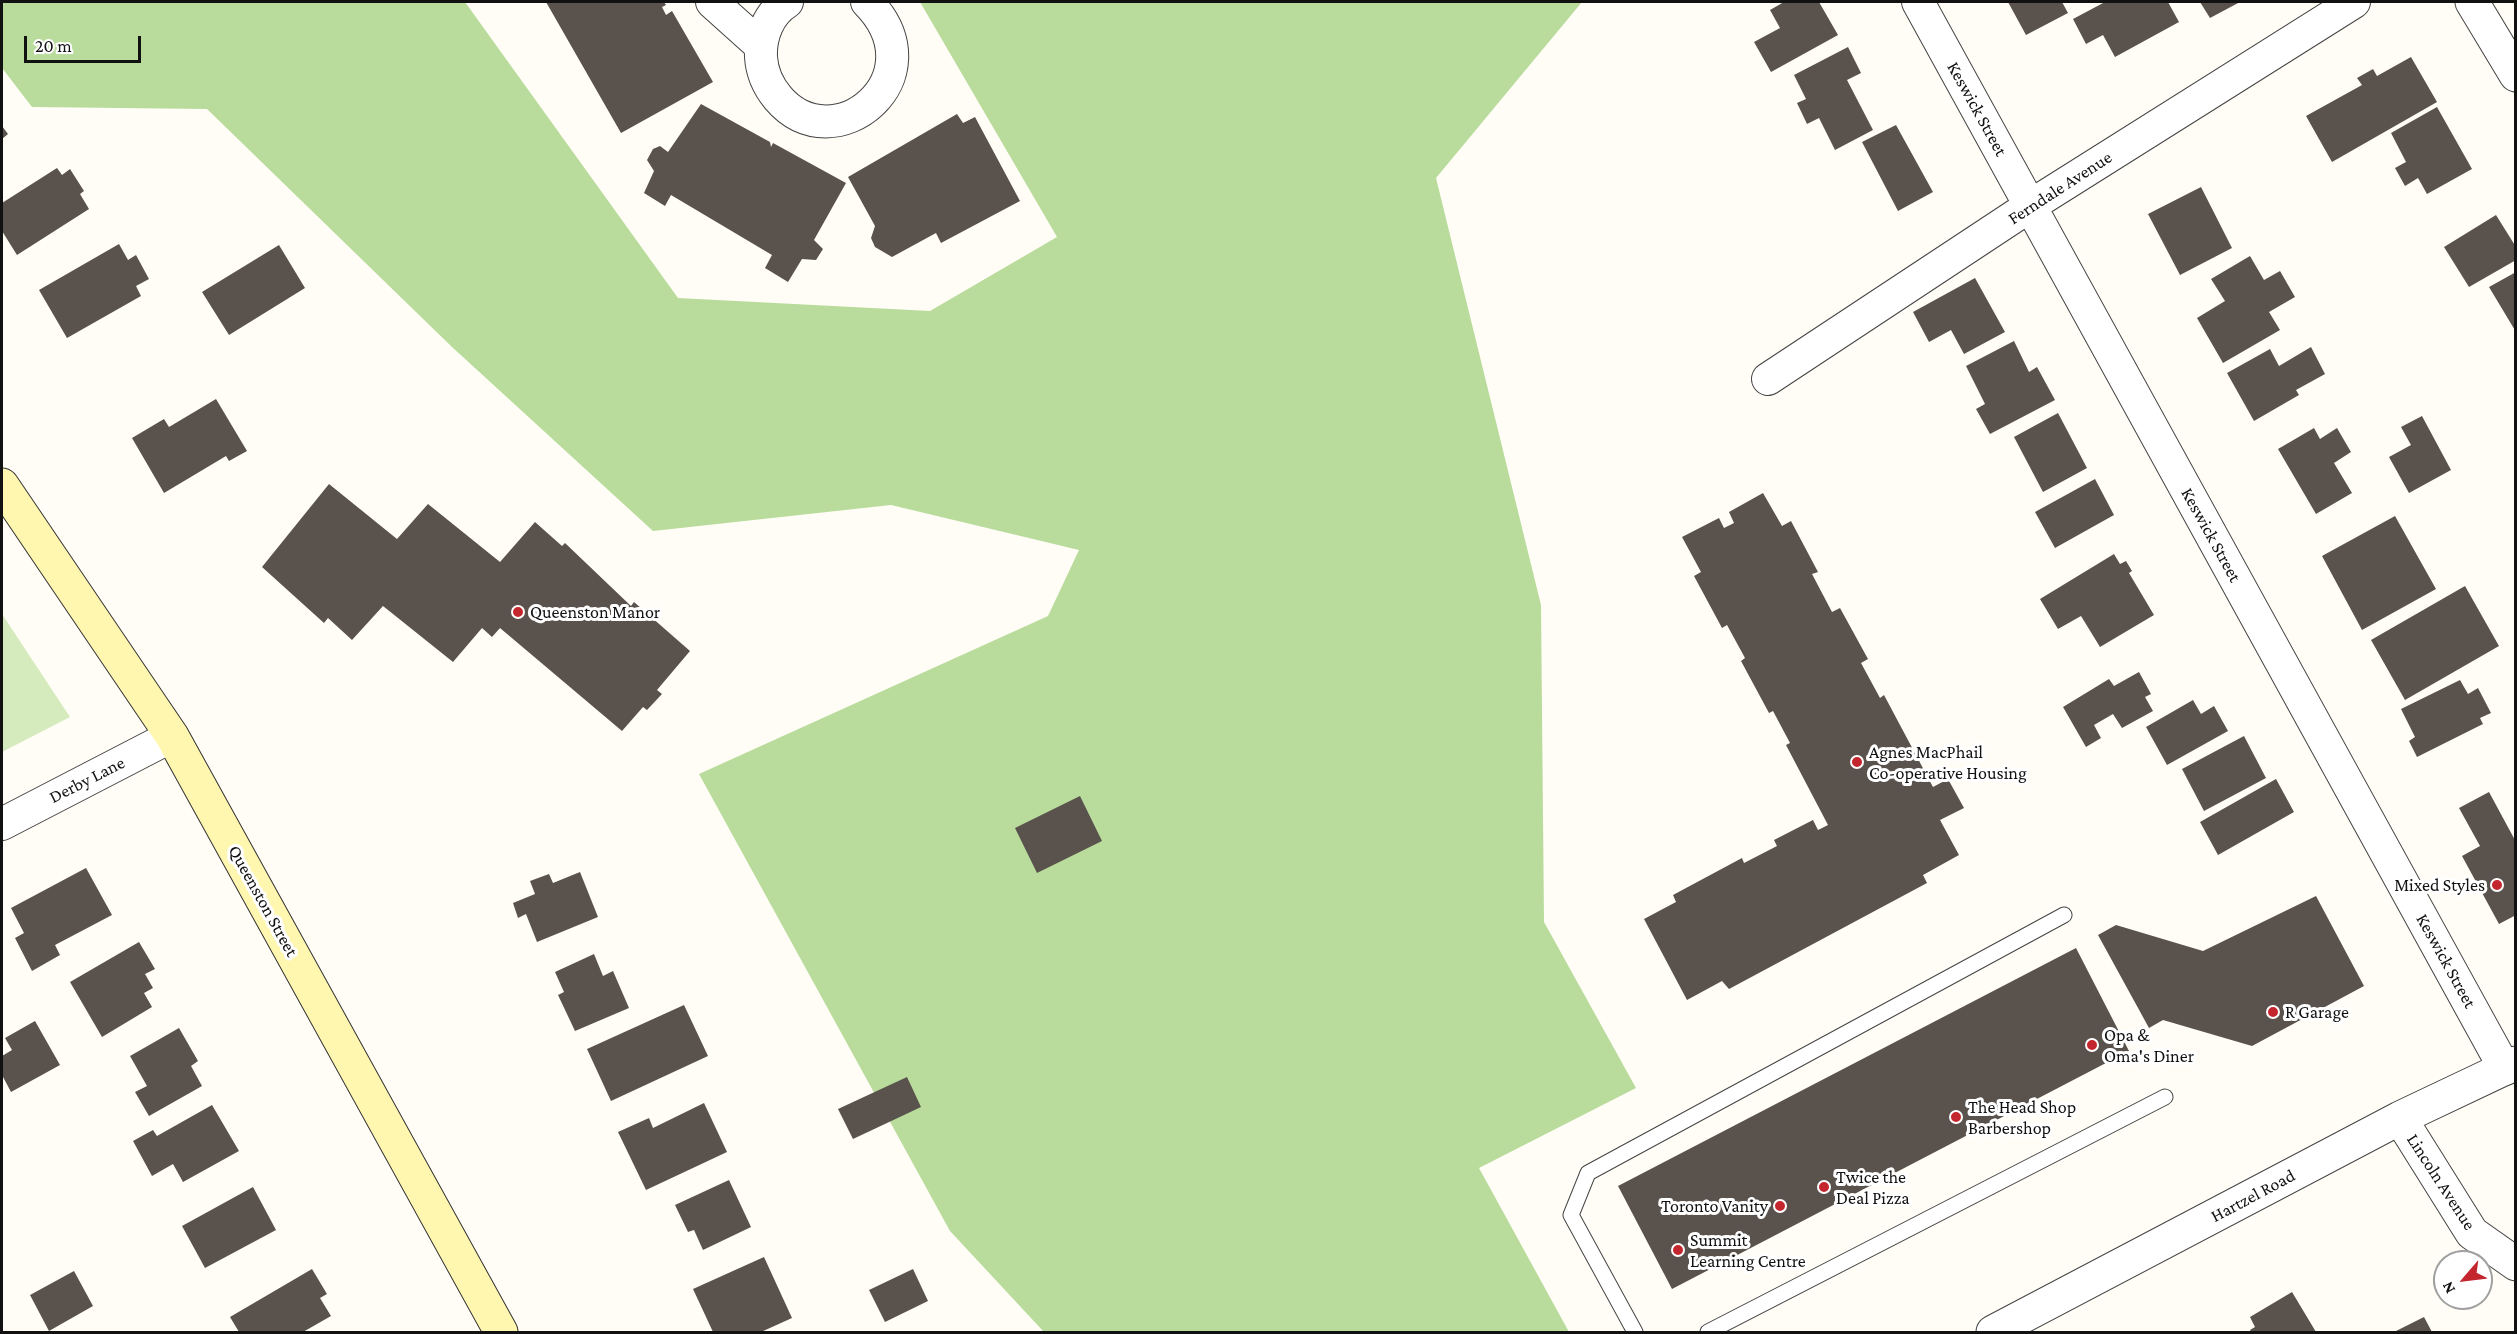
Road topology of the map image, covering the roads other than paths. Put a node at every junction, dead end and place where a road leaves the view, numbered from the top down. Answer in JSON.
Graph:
{"nodes":[{"id":1,"x":712,"y":2,"type":"edge"},
{"id":2,"x":788,"y":2,"type":"edge"},
{"id":3,"x":867,"y":2,"type":"edge"},
{"id":4,"x":1918,"y":2,"type":"edge"},
{"id":5,"x":2354,"y":2,"type":"edge"},
{"id":6,"x":2472,"y":2,"type":"edge"},
{"id":7,"x":761,"y":46,"type":"junction"},
{"id":8,"x":2516,"y":75,"type":"edge"},
{"id":9,"x":2030,"y":206,"type":"junction"},
{"id":10,"x":1768,"y":380,"type":"dead end"},
{"id":11,"x":2,"y":485,"type":"edge"},
{"id":12,"x":172,"y":735,"type":"junction"},
{"id":13,"x":2,"y":824,"type":"edge"},
{"id":14,"x":2064,"y":915,"type":"dead end"},
{"id":15,"x":2510,"y":1066,"type":"edge"},
{"id":16,"x":2165,"y":1097,"type":"dead end"},
{"id":17,"x":2400,"y":1118,"type":"junction"},
{"id":18,"x":2516,"y":1264,"type":"edge"},
{"id":19,"x":501,"y":1332,"type":"edge"},
{"id":20,"x":1635,"y":1332,"type":"edge"},
{"id":21,"x":1708,"y":1332,"type":"edge"},
{"id":22,"x":1993,"y":1332,"type":"edge"}],
"edges":[{"from":1,"to":7,"type":"street"},
{"from":2,"to":7,"type":"street"},
{"from":3,"to":7,"type":"street"},
{"from":4,"to":9,"type":"street","name":"Keswick Street"},
{"from":5,"to":9,"type":"street","name":"Ferndale Avenue"},
{"from":6,"to":8,"type":"street"},
{"from":9,"to":10,"type":"street","name":"Ferndale Avenue"},
{"from":9,"to":15,"type":"street","name":"Keswick Street"},
{"from":11,"to":12,"type":"main road","name":"Queenston Street"},
{"from":12,"to":13,"type":"street","name":"Derby Lane"},
{"from":12,"to":19,"type":"main road","name":"Queenston Street"},
{"from":14,"to":20,"type":"lane"},
{"from":15,"to":17,"type":"street","name":"Hartzel Road"},
{"from":16,"to":21,"type":"lane"},
{"from":17,"to":18,"type":"street","name":"Lincoln Avenue"},
{"from":17,"to":22,"type":"street","name":"Hartzel Road"}]}
